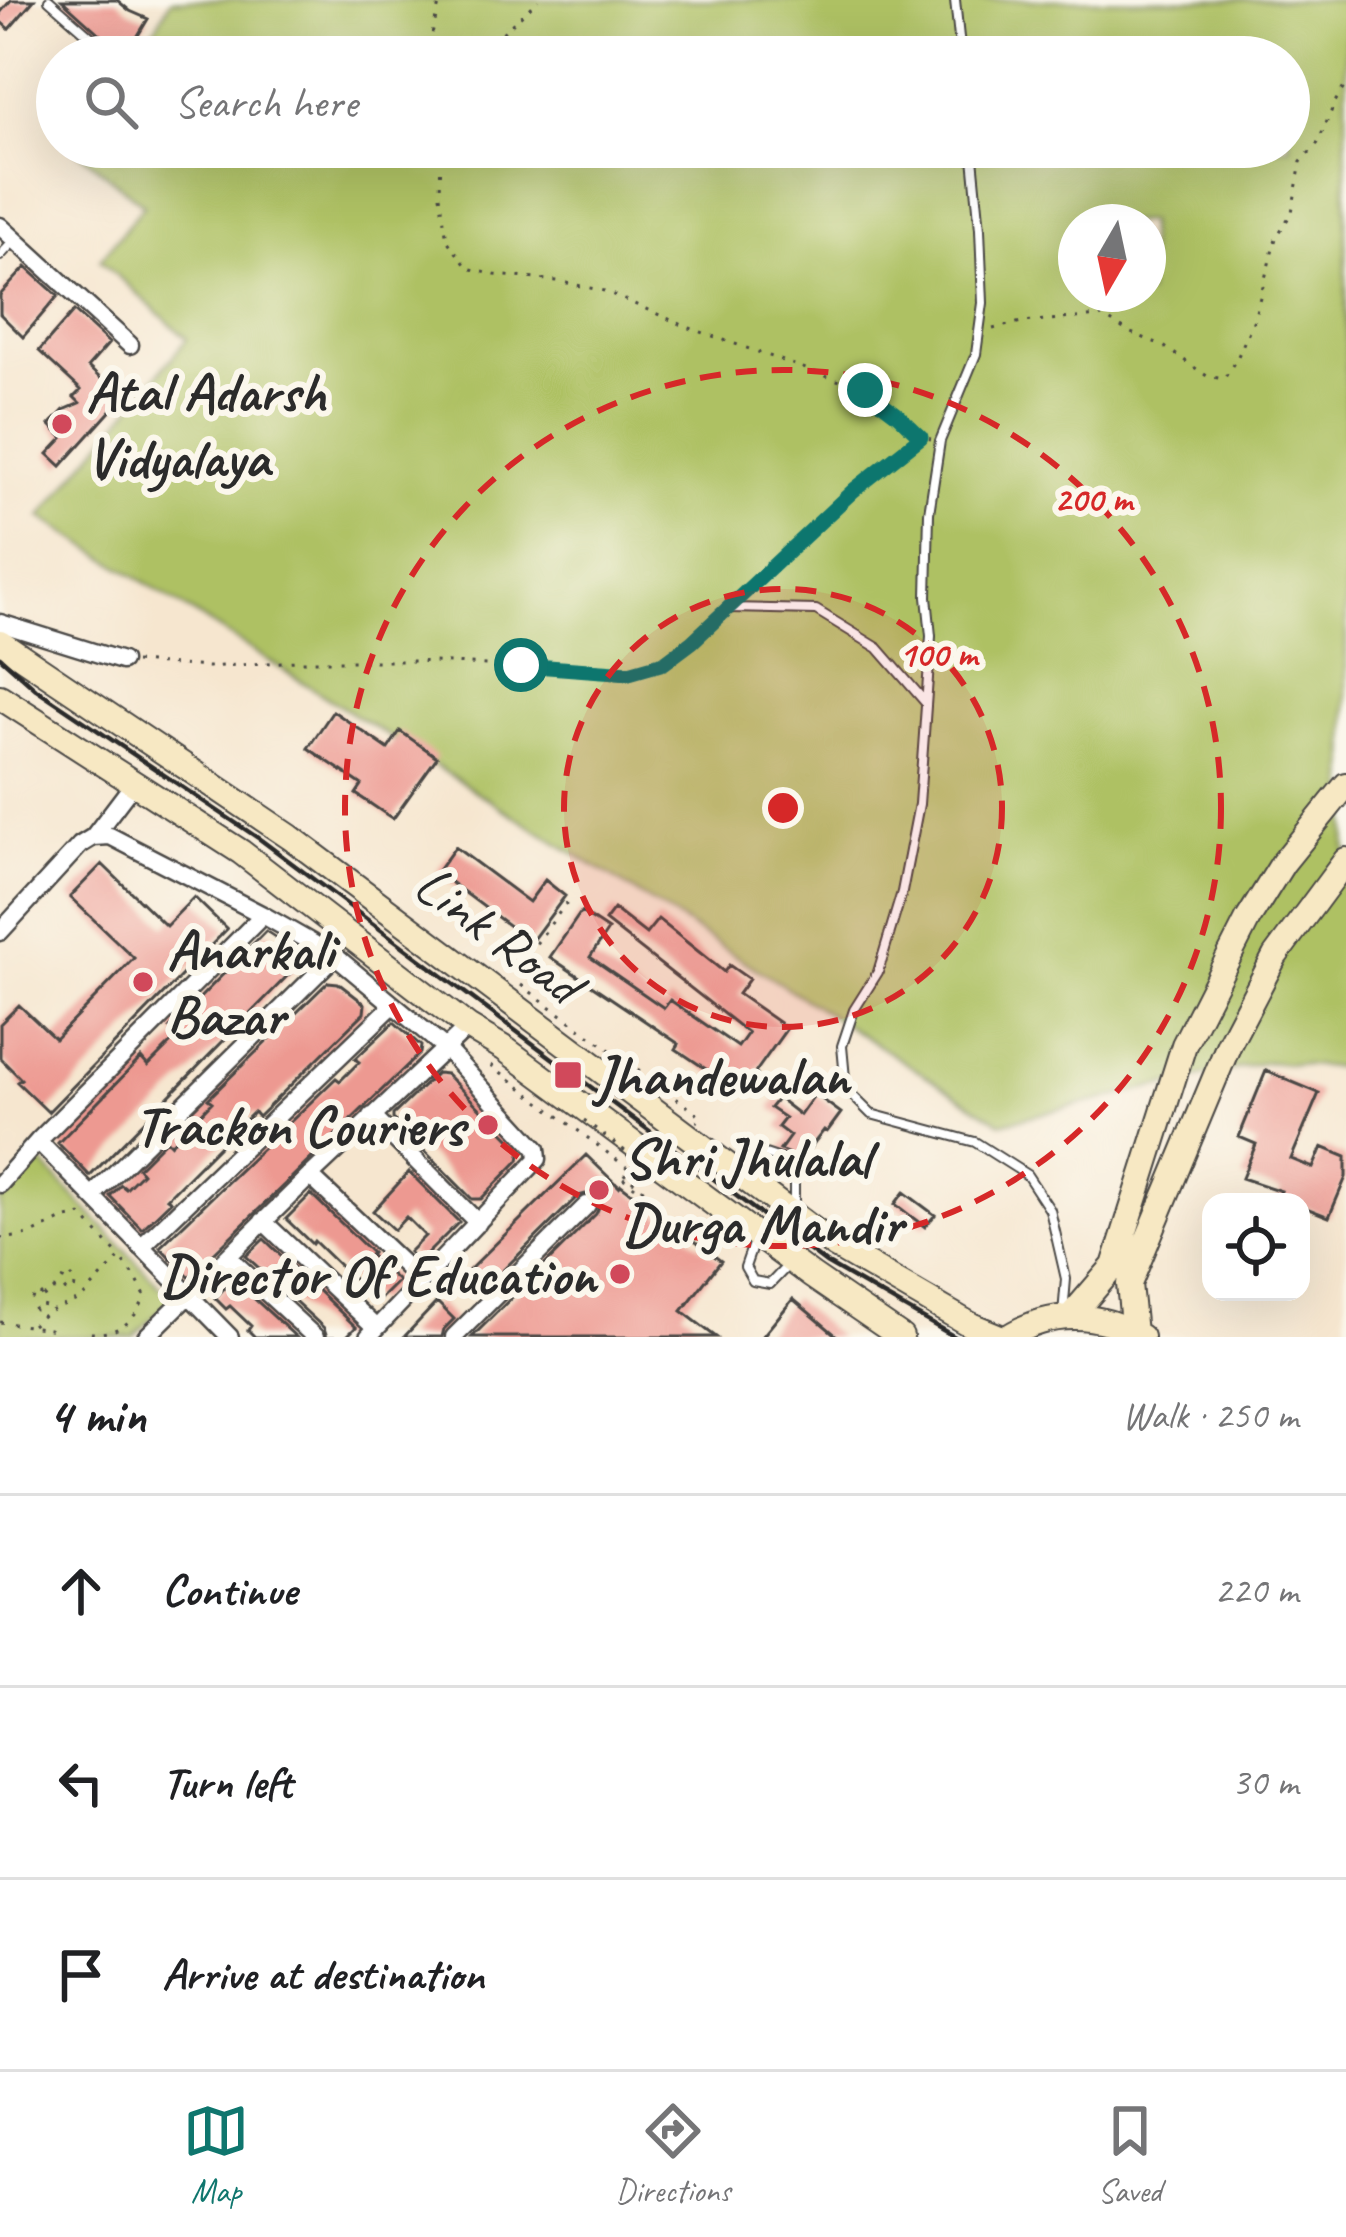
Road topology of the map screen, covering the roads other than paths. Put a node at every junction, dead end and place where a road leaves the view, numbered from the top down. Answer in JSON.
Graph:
{"nodes":[{"id":1,"x":49,"y":0,"type":"edge"},
{"id":2,"x":955,"y":0,"type":"edge"},
{"id":3,"x":90,"y":36,"type":"edge"},
{"id":4,"x":959,"y":36,"type":"edge"},
{"id":5,"x":974,"y":168,"type":"edge"},
{"id":6,"x":0,"y":226,"type":"edge"},
{"id":7,"x":15,"y":239,"type":"junction"},
{"id":8,"x":0,"y":256,"type":"edge"},
{"id":9,"x":130,"y":345,"type":"dead end"},
{"id":10,"x":729,"y":608,"type":"road end"},
{"id":11,"x":0,"y":623,"type":"edge"},
{"id":12,"x":0,"y":641,"type":"edge"},
{"id":13,"x":122,"y":661,"type":"road end"},
{"id":14,"x":0,"y":697,"type":"edge"},
{"id":15,"x":928,"y":704,"type":"junction"},
{"id":16,"x":134,"y":783,"type":"junction"},
{"id":17,"x":1346,"y":785,"type":"edge"},
{"id":18,"x":93,"y":837,"type":"junction"},
{"id":19,"x":1346,"y":860,"type":"edge"},
{"id":20,"x":262,"y":915,"type":"junction"},
{"id":21,"x":0,"y":932,"type":"edge"},
{"id":22,"x":335,"y":956,"type":"junction"},
{"id":23,"x":393,"y":1005,"type":"junction"},
{"id":24,"x":468,"y":1027,"type":"junction"},
{"id":25,"x":445,"y":1047,"type":"junction"},
{"id":26,"x":372,"y":1116,"type":"junction"},
{"id":27,"x":38,"y":1141,"type":"junction"},
{"id":28,"x":734,"y":1170,"type":"junction"},
{"id":29,"x":310,"y":1176,"type":"junction"},
{"id":30,"x":0,"y":1184,"type":"edge"},
{"id":31,"x":93,"y":1195,"type":"junction"},
{"id":32,"x":587,"y":1205,"type":"dead end"},
{"id":33,"x":792,"y":1214,"type":"junction"},
{"id":34,"x":263,"y":1221,"type":"junction"},
{"id":35,"x":478,"y":1223,"type":"junction"},
{"id":36,"x":757,"y":1235,"type":"junction"},
{"id":37,"x":134,"y":1249,"type":"junction"},
{"id":38,"x":228,"y":1256,"type":"junction"},
{"id":39,"x":791,"y":1261,"type":"junction"},
{"id":40,"x":421,"y":1281,"type":"junction"},
{"id":41,"x":189,"y":1297,"type":"junction"},
{"id":42,"x":1067,"y":1316,"type":"junction"},
{"id":43,"x":372,"y":1332,"type":"edge"},
{"id":44,"x":1137,"y":1335,"type":"edge"},
{"id":45,"x":146,"y":1337,"type":"edge"},
{"id":46,"x":230,"y":1337,"type":"edge"},
{"id":47,"x":315,"y":1337,"type":"edge"},
{"id":48,"x":454,"y":1337,"type":"edge"},
{"id":49,"x":901,"y":1337,"type":"edge"},
{"id":50,"x":1004,"y":1337,"type":"edge"}],
"edges":[{"from":1,"to":3,"type":"lane"},
{"from":2,"to":4,"type":"lane"},
{"from":5,"to":15,"type":"lane"},
{"from":6,"to":7,"type":"street"},
{"from":7,"to":8,"type":"lane"},
{"from":7,"to":9,"type":"street"},
{"from":10,"to":15,"type":"lane"},
{"from":11,"to":13,"type":"street"},
{"from":12,"to":28,"type":"main road","name":"Link Road"},
{"from":14,"to":16,"type":"main road","name":"Link Road"},
{"from":15,"to":42,"type":"lane"},
{"from":16,"to":18,"type":"street"},
{"from":16,"to":24,"type":"main road","name":"Link Road"},
{"from":17,"to":42,"type":"main road"},
{"from":18,"to":20,"type":"street"},
{"from":18,"to":21,"type":"street"},
{"from":19,"to":44,"type":"main road"},
{"from":20,"to":22,"type":"street"},
{"from":20,"to":27,"type":"street"},
{"from":22,"to":23,"type":"street"},
{"from":22,"to":31,"type":"street"},
{"from":23,"to":25,"type":"street"},
{"from":23,"to":37,"type":"street"},
{"from":24,"to":25,"type":"street"},
{"from":24,"to":36,"type":"main road","name":"Link Road"},
{"from":25,"to":26,"type":"street"},
{"from":25,"to":35,"type":"street"},
{"from":26,"to":29,"type":"street"},
{"from":26,"to":35,"type":"street"},
{"from":27,"to":30,"type":"street"},
{"from":27,"to":31,"type":"street"},
{"from":28,"to":33,"type":"main road","name":"Link Road"},
{"from":28,"to":33,"type":"lane"},
{"from":29,"to":34,"type":"street"},
{"from":29,"to":40,"type":"street"},
{"from":31,"to":37,"type":"street"},
{"from":32,"to":48,"type":"street"},
{"from":33,"to":50,"type":"main road","name":"Link Road"},
{"from":34,"to":38,"type":"street"},
{"from":34,"to":43,"type":"street"},
{"from":35,"to":40,"type":"street"},
{"from":36,"to":39,"type":"main road","name":"Link Road"},
{"from":36,"to":39,"type":"lane"},
{"from":37,"to":41,"type":"street"},
{"from":38,"to":41,"type":"street"},
{"from":38,"to":47,"type":"street"},
{"from":39,"to":49,"type":"main road","name":"Link Road"},
{"from":40,"to":43,"type":"street"},
{"from":41,"to":45,"type":"street"},
{"from":41,"to":46,"type":"street"},
{"from":42,"to":44,"type":"main road"},
{"from":42,"to":50,"type":"main road"}]}
